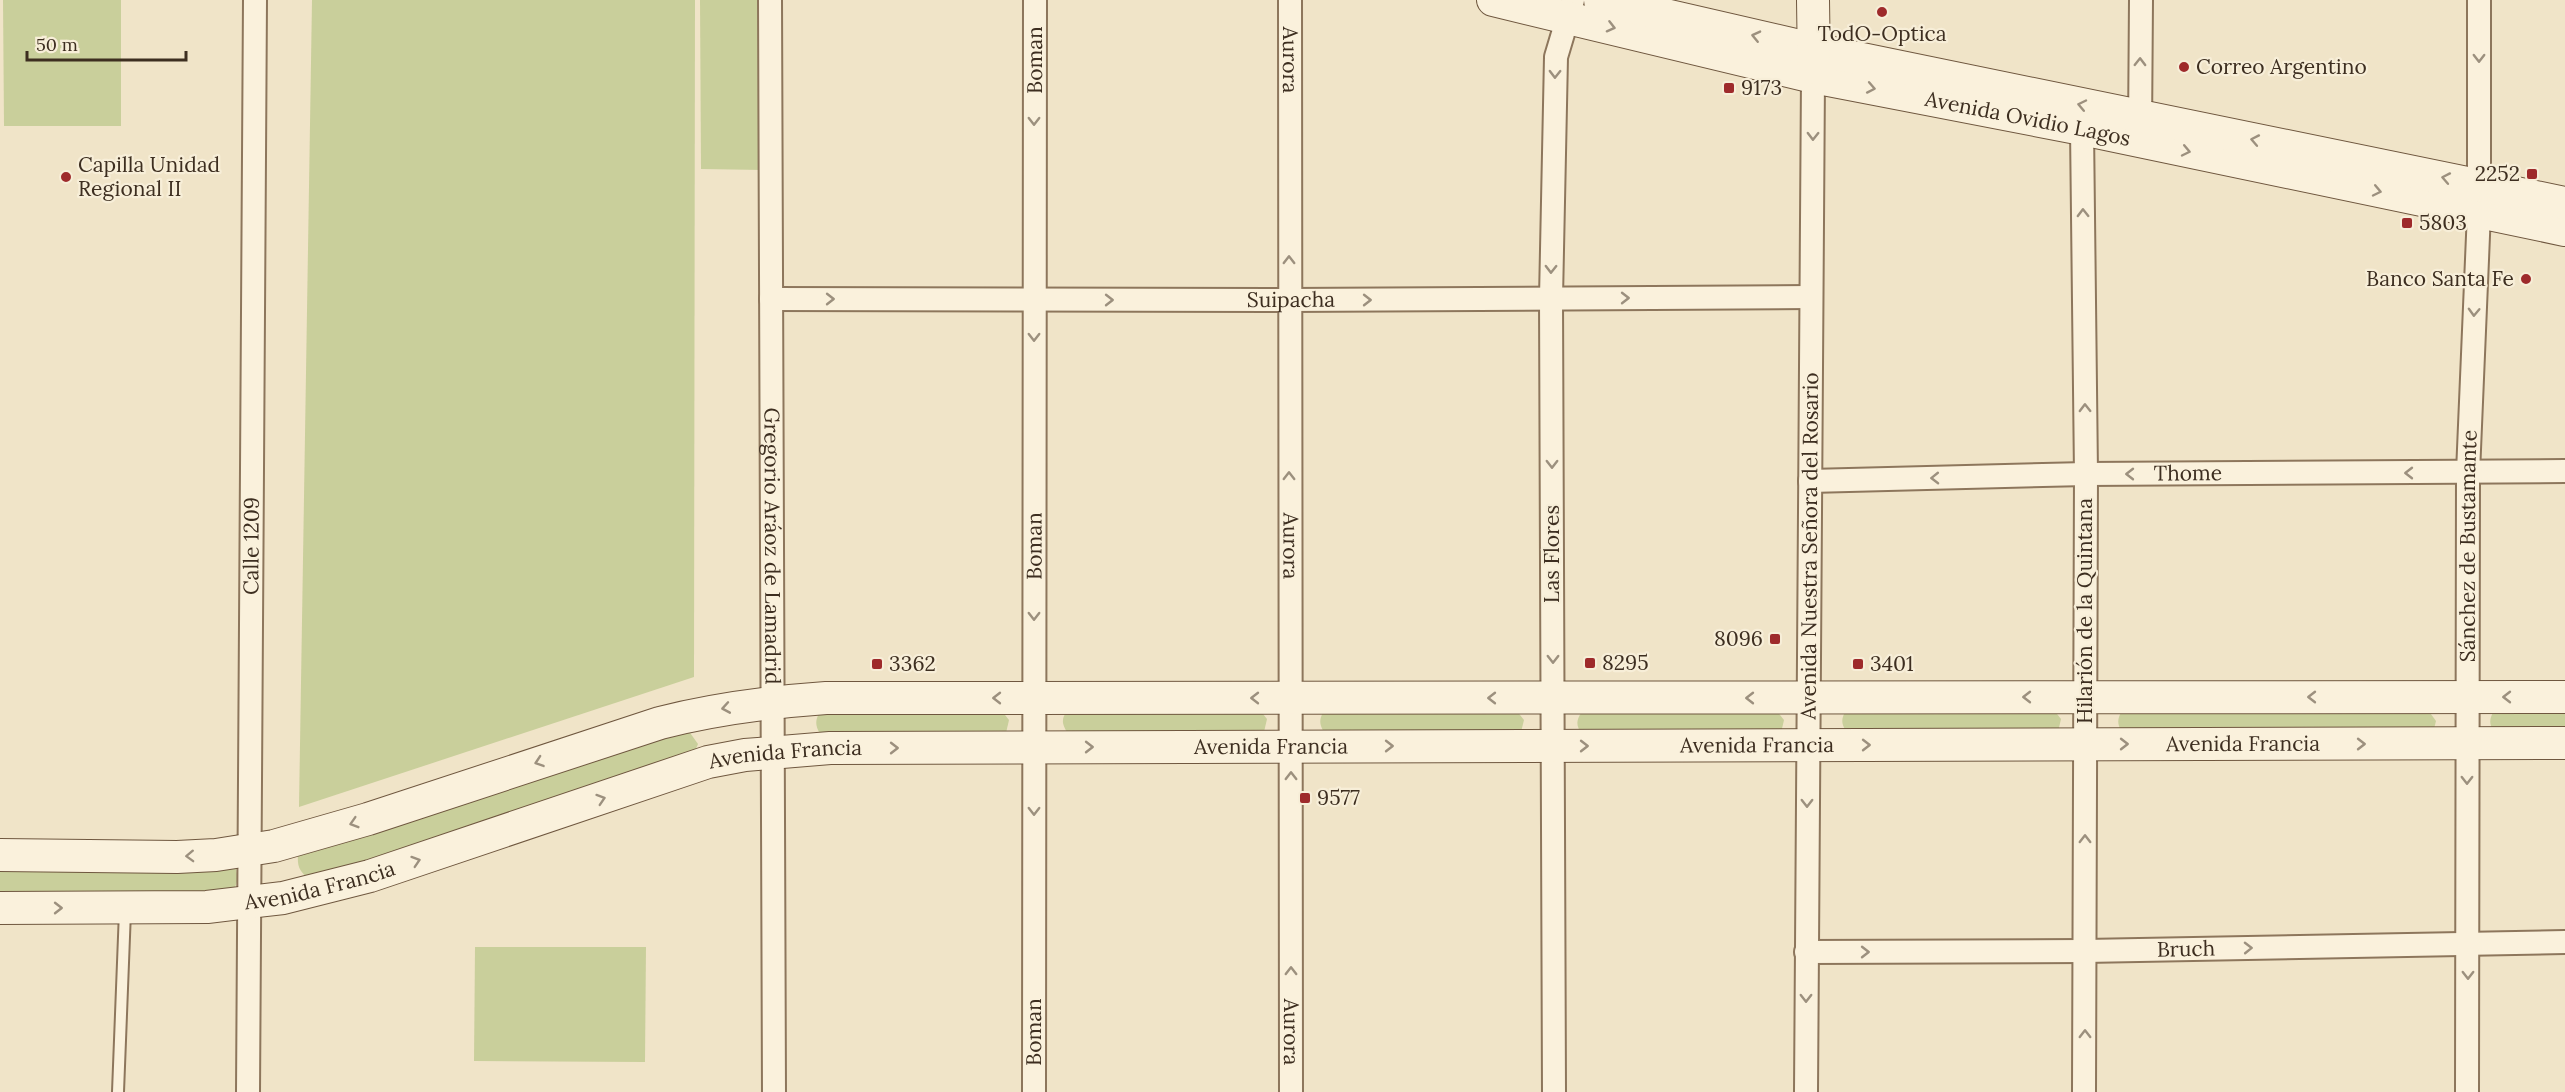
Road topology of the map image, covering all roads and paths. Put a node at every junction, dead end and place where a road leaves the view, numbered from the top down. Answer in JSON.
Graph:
{"nodes":[{"id":1,"x":255,"y":0,"type":"edge"},
{"id":2,"x":770,"y":0,"type":"edge"},
{"id":3,"x":1035,"y":0,"type":"edge"},
{"id":4,"x":1290,"y":0,"type":"edge"},
{"id":5,"x":1493,"y":0,"type":"edge"},
{"id":6,"x":1600,"y":0,"type":"edge"},
{"id":7,"x":1813,"y":0,"type":"edge"},
{"id":8,"x":2141,"y":0,"type":"edge"},
{"id":9,"x":2479,"y":0,"type":"edge"},
{"id":10,"x":1570,"y":8,"type":"edge"},
{"id":11,"x":1813,"y":63,"type":"junction"},
{"id":12,"x":2082,"y":129,"type":"junction"},
{"id":13,"x":2140,"y":129,"type":"junction"},
{"id":14,"x":2479,"y":198,"type":"junction"},
{"id":15,"x":2565,"y":203,"type":"edge"},
{"id":16,"x":2565,"y":230,"type":"edge"},
{"id":17,"x":1811,"y":297,"type":"junction"},
{"id":18,"x":1551,"y":298,"type":"junction"},
{"id":19,"x":771,"y":299,"type":"junction"},
{"id":20,"x":1034,"y":300,"type":"junction"},
{"id":21,"x":1288,"y":300,"type":"junction"},
{"id":22,"x":2565,"y":471,"type":"edge"},
{"id":23,"x":2468,"y":473,"type":"junction"},
{"id":24,"x":2086,"y":474,"type":"junction"},
{"id":25,"x":1810,"y":481,"type":"junction"},
{"id":26,"x":2086,"y":697,"type":"junction"},
{"id":27,"x":2466,"y":697,"type":"junction"},
{"id":28,"x":2565,"y":697,"type":"edge"},
{"id":29,"x":1034,"y":698,"type":"junction"},
{"id":30,"x":1290,"y":698,"type":"junction"},
{"id":31,"x":1553,"y":698,"type":"junction"},
{"id":32,"x":1808,"y":698,"type":"junction"},
{"id":33,"x":773,"y":701,"type":"junction"},
{"id":34,"x":2467,"y":743,"type":"junction"},
{"id":35,"x":2565,"y":743,"type":"edge"},
{"id":36,"x":2085,"y":744,"type":"junction"},
{"id":37,"x":1808,"y":745,"type":"junction"},
{"id":38,"x":1291,"y":746,"type":"junction"},
{"id":39,"x":1553,"y":746,"type":"junction"},
{"id":40,"x":1034,"y":747,"type":"junction"},
{"id":41,"x":773,"y":752,"type":"junction"},
{"id":42,"x":248,"y":850,"type":"junction"},
{"id":43,"x":0,"y":855,"type":"edge"},
{"id":44,"x":248,"y":904,"type":"junction"},
{"id":45,"x":0,"y":908,"type":"edge"},
{"id":46,"x":125,"y":908,"type":"junction"},
{"id":47,"x":2565,"y":942,"type":"edge"},
{"id":48,"x":2468,"y":944,"type":"junction"},
{"id":49,"x":2085,"y":951,"type":"junction"},
{"id":50,"x":1806,"y":952,"type":"junction"},
{"id":51,"x":118,"y":1092,"type":"edge"},
{"id":52,"x":248,"y":1092,"type":"edge"},
{"id":53,"x":774,"y":1092,"type":"edge"},
{"id":54,"x":1034,"y":1092,"type":"edge"},
{"id":55,"x":1291,"y":1092,"type":"edge"},
{"id":56,"x":1554,"y":1092,"type":"edge"},
{"id":57,"x":1806,"y":1092,"type":"edge"},
{"id":58,"x":2084,"y":1092,"type":"edge"},
{"id":59,"x":2467,"y":1092,"type":"edge"}],
"edges":[{"from":1,"to":42,"type":"street","name":"Calle 1209"},
{"from":2,"to":19,"type":"street","name":"Gregorio Aráoz de Lamadrid"},
{"from":3,"to":20,"type":"street","name":"Boman","one_way":true},
{"from":21,"to":4,"type":"street","name":"Aurora","one_way":true},
{"from":5,"to":10,"type":"street","name":"Avenida Ovidio Lagos"},
{"from":11,"to":6,"type":"street","name":"Avenida Ovidio Lagos","one_way":true},
{"from":7,"to":11,"type":"street","name":"Avenida Nuestra Señora del Rosario"},
{"from":13,"to":8,"type":"street","one_way":true},
{"from":9,"to":14,"type":"street","name":"Sánchez de Bustamante","one_way":true},
{"from":10,"to":11,"type":"street","name":"Avenida Ovidio Lagos","one_way":true},
{"from":10,"to":18,"type":"street","name":"Las Flores","one_way":true},
{"from":11,"to":12,"type":"street","name":"Avenida Ovidio Lagos","one_way":true},
{"from":13,"to":11,"type":"street","name":"Avenida Ovidio Lagos","one_way":true},
{"from":11,"to":17,"type":"street","name":"Avenida Nuestra Señora del Rosario","one_way":true},
{"from":12,"to":13,"type":"street","name":"Avenida Ovidio Lagos"},
{"from":24,"to":12,"type":"street","name":"Hilarión de la Quintana","one_way":true},
{"from":13,"to":14,"type":"street","name":"Avenida Ovidio Lagos"},
{"from":14,"to":15,"type":"street","name":"Avenida Ovidio Lagos"},
{"from":14,"to":16,"type":"street","name":"Avenida Ovidio Lagos"},
{"from":14,"to":23,"type":"street","name":"Sánchez de Bustamante","one_way":true},
{"from":18,"to":17,"type":"street","name":"Suipacha","one_way":true},
{"from":17,"to":25,"type":"street","name":"Avenida Nuestra Señora del Rosario"},
{"from":21,"to":18,"type":"street","name":"Suipacha","one_way":true},
{"from":18,"to":31,"type":"street","name":"Las Flores","one_way":true},
{"from":19,"to":20,"type":"street","name":"Suipacha","one_way":true},
{"from":19,"to":33,"type":"street","name":"Gregorio Aráoz de Lamadrid"},
{"from":20,"to":21,"type":"street","name":"Suipacha","one_way":true},
{"from":20,"to":29,"type":"street","name":"Boman","one_way":true},
{"from":30,"to":21,"type":"street","name":"Aurora","one_way":true},
{"from":22,"to":23,"type":"street","name":"Thome"},
{"from":23,"to":24,"type":"street","name":"Thome","one_way":true},
{"from":23,"to":27,"type":"street","name":"Sánchez de Bustamante"},
{"from":24,"to":25,"type":"street","name":"Thome","one_way":true},
{"from":24,"to":26,"type":"street","name":"Hilarión de la Quintana"},
{"from":25,"to":32,"type":"street","name":"Avenida Nuestra Señora del Rosario"},
{"from":27,"to":26,"type":"street","one_way":true},
{"from":26,"to":32,"type":"street","one_way":true},
{"from":26,"to":36,"type":"street","name":"Hilarión de la Quintana"},
{"from":28,"to":27,"type":"street","one_way":true},
{"from":27,"to":34,"type":"street","name":"Sánchez de Bustamante"},
{"from":30,"to":29,"type":"street","one_way":true},
{"from":29,"to":33,"type":"street","one_way":true},
{"from":29,"to":40,"type":"street","name":"Boman"},
{"from":31,"to":30,"type":"street","one_way":true},
{"from":30,"to":38,"type":"street","name":"Aurora"},
{"from":32,"to":31,"type":"street","one_way":true},
{"from":31,"to":39,"type":"street","name":"Las Flores"},
{"from":32,"to":37,"type":"street","name":"Avenida Nuestra Señora del Rosario"},
{"from":33,"to":41,"type":"street","name":"Gregorio Aráoz de Lamadrid"},
{"from":33,"to":42,"type":"street","one_way":true},
{"from":34,"to":35,"type":"street","name":"Avenida Francia"},
{"from":36,"to":34,"type":"street","name":"Avenida Francia","one_way":true},
{"from":34,"to":48,"type":"street","name":"Sánchez de Bustamante","one_way":true},
{"from":37,"to":36,"type":"street","name":"Avenida Francia","one_way":true},
{"from":49,"to":36,"type":"street","name":"Hilarión de la Quintana","one_way":true},
{"from":39,"to":37,"type":"street","name":"Avenida Francia","one_way":true},
{"from":37,"to":50,"type":"street","name":"Avenida Nuestra Señora del Rosario","one_way":true},
{"from":38,"to":39,"type":"street","name":"Avenida Francia","one_way":true},
{"from":40,"to":38,"type":"street","name":"Avenida Francia","one_way":true},
{"from":55,"to":38,"type":"street","name":"Aurora","one_way":true},
{"from":39,"to":56,"type":"street","name":"Las Flores"},
{"from":41,"to":40,"type":"street","name":"Avenida Francia","one_way":true},
{"from":40,"to":54,"type":"street","name":"Boman","one_way":true},
{"from":44,"to":41,"type":"street","name":"Avenida Francia","one_way":true},
{"from":41,"to":53,"type":"street","name":"Gregorio Aráoz de Lamadrid"},
{"from":42,"to":43,"type":"street","one_way":true},
{"from":42,"to":44,"type":"street","name":"Calle 1209"},
{"from":44,"to":46,"type":"street","name":"Avenida Francia"},
{"from":44,"to":52,"type":"street","name":"Calle 1209"},
{"from":45,"to":46,"type":"street","name":"Avenida Francia","one_way":true},
{"from":46,"to":51,"type":"lane"},
{"from":47,"to":48,"type":"street","name":"Bruch"},
{"from":49,"to":48,"type":"street","name":"Bruch","one_way":true},
{"from":48,"to":59,"type":"street","name":"Sánchez de Bustamante","one_way":true},
{"from":50,"to":49,"type":"street","name":"Bruch","one_way":true},
{"from":58,"to":49,"type":"street","name":"Hilarión de la Quintana","one_way":true},
{"from":50,"to":57,"type":"street","name":"Avenida Nuestra Señora del Rosario","one_way":true}]}
